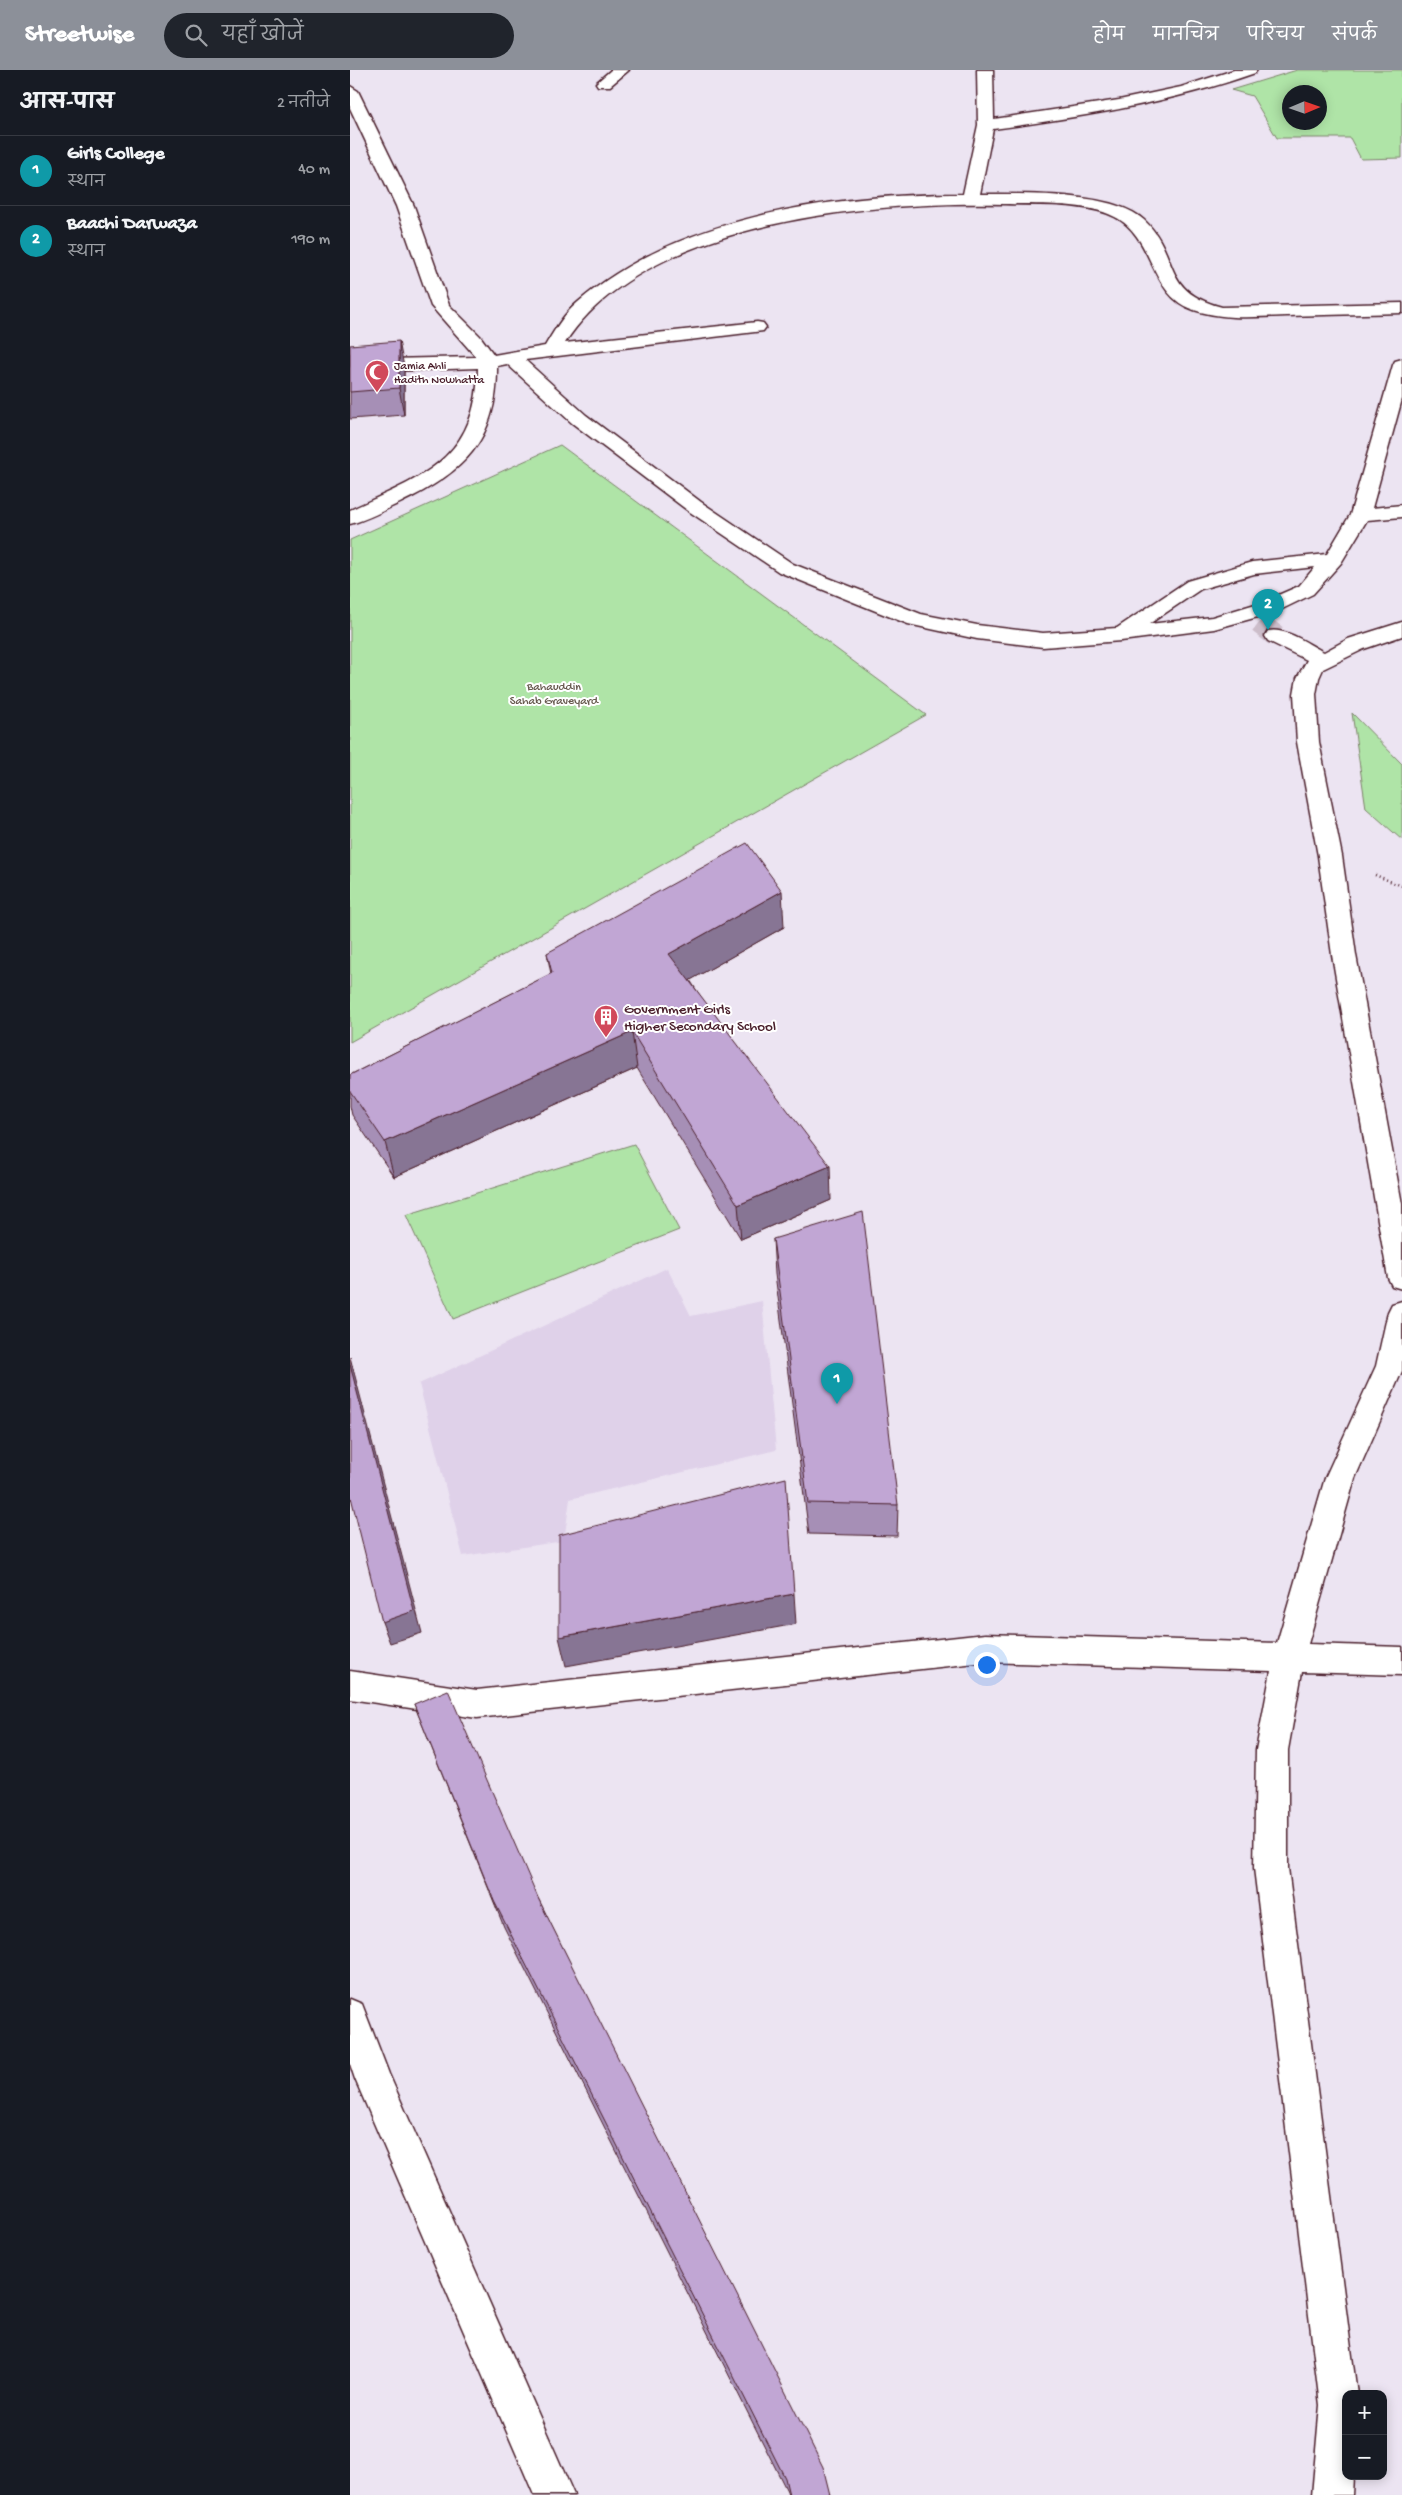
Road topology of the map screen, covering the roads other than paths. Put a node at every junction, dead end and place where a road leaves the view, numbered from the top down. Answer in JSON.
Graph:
{"nodes":[{"id":1,"x":621,"y":70,"type":"edge"},
{"id":2,"x":985,"y":70,"type":"edge"},
{"id":3,"x":1249,"y":70,"type":"edge"},
{"id":4,"x":604,"y":83,"type":"dead end"},
{"id":5,"x":350,"y":91,"type":"edge"},
{"id":6,"x":986,"y":125,"type":"junction"},
{"id":7,"x":971,"y":198,"type":"junction"},
{"id":8,"x":1402,"y":308,"type":"edge"},
{"id":9,"x":757,"y":327,"type":"dead end"},
{"id":10,"x":551,"y":350,"type":"junction"},
{"id":11,"x":511,"y":358,"type":"junction"},
{"id":12,"x":350,"y":360,"type":"edge"},
{"id":13,"x":487,"y":362,"type":"junction"},
{"id":14,"x":1402,"y":365,"type":"edge"},
{"id":15,"x":1402,"y":511,"type":"edge"},
{"id":16,"x":1360,"y":515,"type":"junction"},
{"id":17,"x":350,"y":518,"type":"edge"},
{"id":18,"x":1334,"y":559,"type":"junction"},
{"id":19,"x":1402,"y":629,"type":"edge"},
{"id":20,"x":1121,"y":634,"type":"junction"},
{"id":21,"x":1276,"y":636,"type":"tunnel mouth"},
{"id":22,"x":1324,"y":660,"type":"junction"},
{"id":23,"x":1402,"y":1278,"type":"edge"},
{"id":24,"x":1402,"y":1312,"type":"edge"},
{"id":25,"x":1289,"y":1657,"type":"junction"},
{"id":26,"x":1402,"y":1661,"type":"edge"},
{"id":27,"x":350,"y":1685,"type":"edge"},
{"id":28,"x":350,"y":2016,"type":"edge"},
{"id":29,"x":554,"y":2495,"type":"edge"},
{"id":30,"x":1332,"y":2495,"type":"edge"}],
"edges":[{"from":1,"to":4,"type":"street"},
{"from":2,"to":6,"type":"street"},
{"from":3,"to":6,"type":"street"},
{"from":5,"to":13,"type":"street"},
{"from":6,"to":7,"type":"street"},
{"from":7,"to":8,"type":"street"},
{"from":7,"to":10,"type":"street"},
{"from":9,"to":10,"type":"street"},
{"from":10,"to":11,"type":"street"},
{"from":11,"to":13,"type":"street"},
{"from":11,"to":20,"type":"street"},
{"from":12,"to":13,"type":"street"},
{"from":13,"to":17,"type":"street"},
{"from":14,"to":16,"type":"street"},
{"from":15,"to":16,"type":"street"},
{"from":16,"to":18,"type":"street"},
{"from":18,"to":20,"type":"street"},
{"from":18,"to":20,"type":"street"},
{"from":19,"to":22,"type":"street"},
{"from":21,"to":22,"type":"street"},
{"from":22,"to":23,"type":"street"},
{"from":24,"to":25,"type":"street"},
{"from":25,"to":26,"type":"street"},
{"from":25,"to":27,"type":"street"},
{"from":25,"to":30,"type":"street"},
{"from":28,"to":29,"type":"street"}]}
